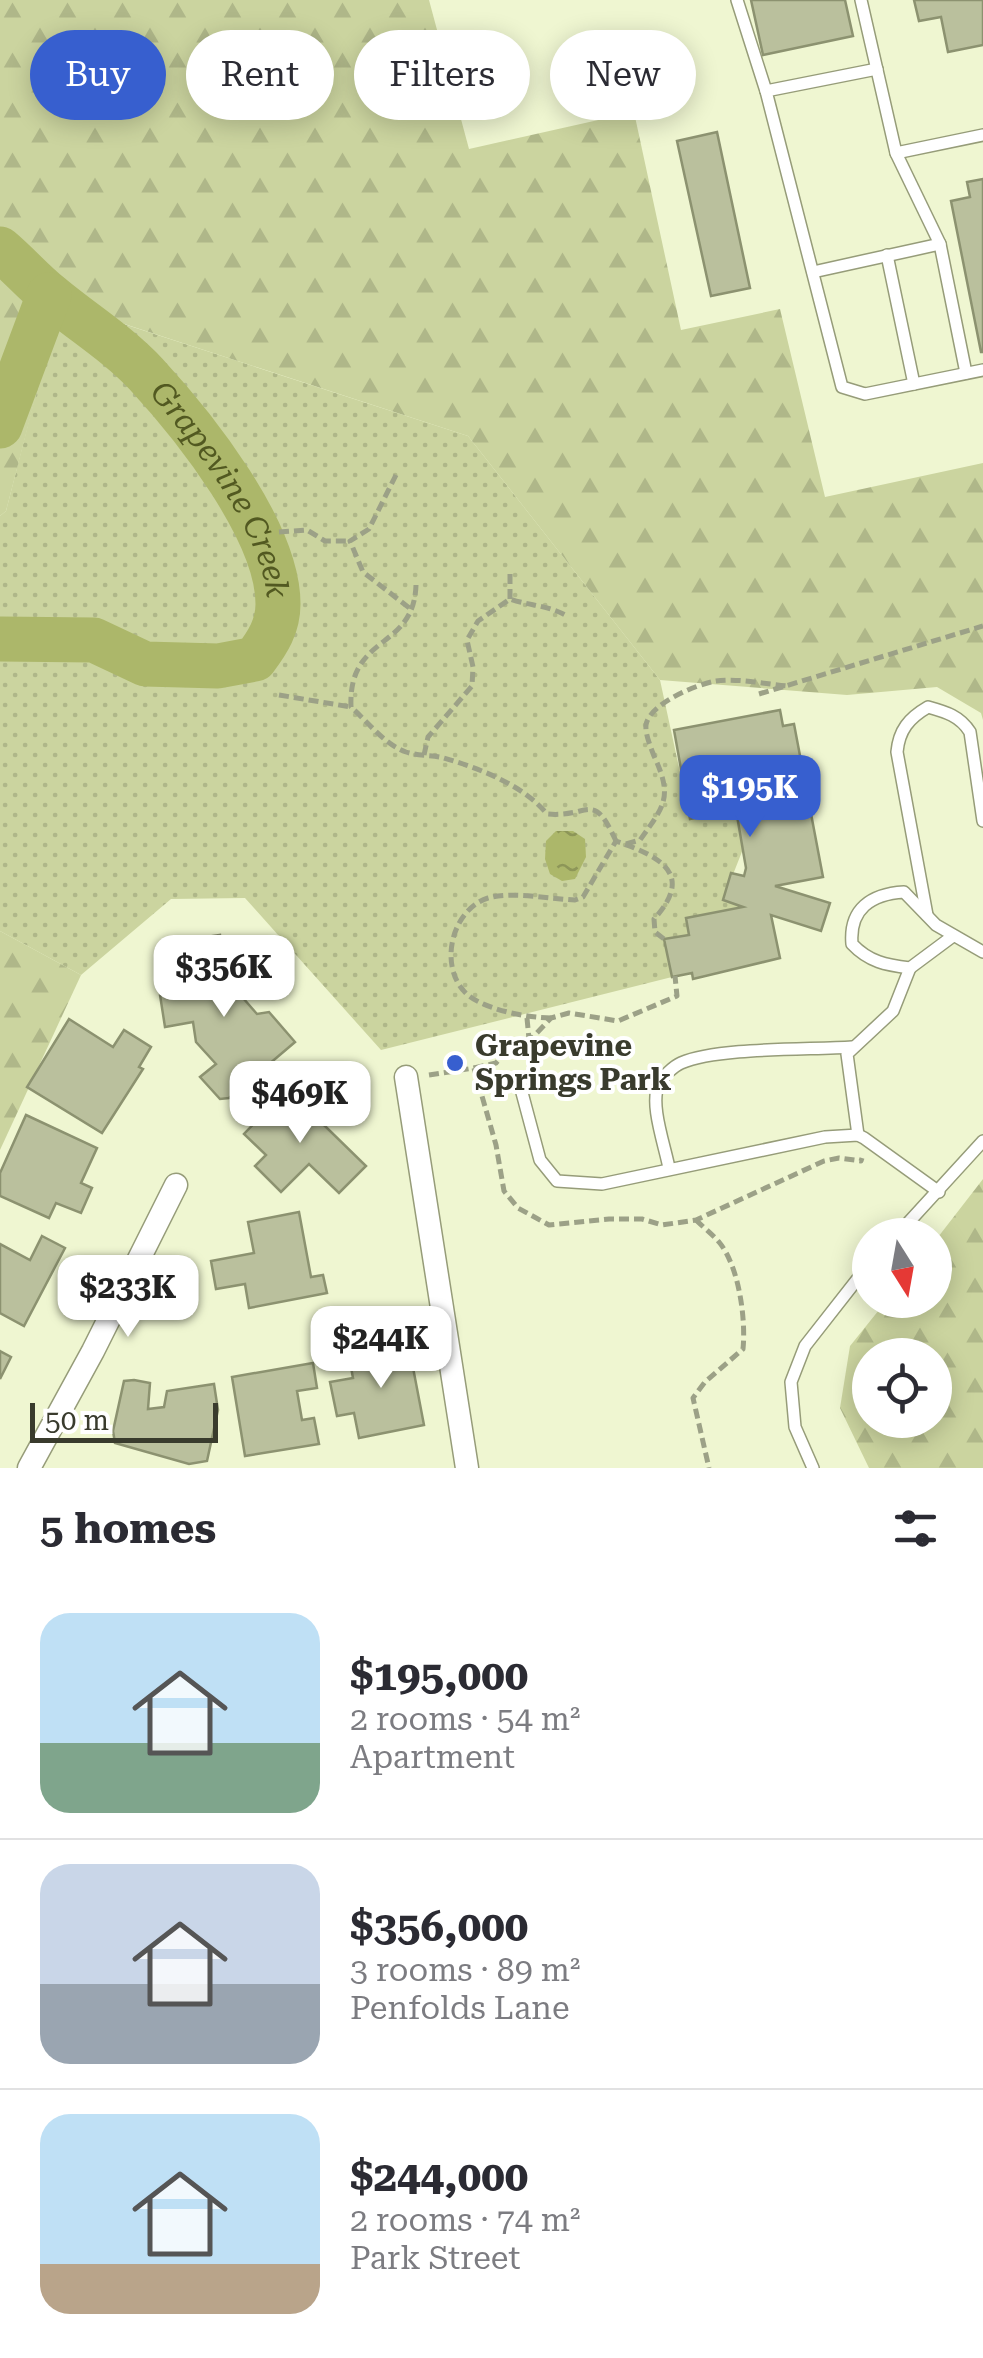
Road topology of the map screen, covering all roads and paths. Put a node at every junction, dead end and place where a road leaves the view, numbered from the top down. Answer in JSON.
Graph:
{"nodes":[{"id":1,"x":738,"y":0,"type":"edge"},
{"id":2,"x":861,"y":0,"type":"edge"},
{"id":3,"x":877,"y":69,"type":"junction"},
{"id":4,"x":766,"y":91,"type":"junction"},
{"id":5,"x":983,"y":136,"type":"edge"},
{"id":6,"x":896,"y":153,"type":"junction"},
{"id":7,"x":940,"y":244,"type":"junction"},
{"id":8,"x":887,"y":255,"type":"junction"},
{"id":9,"x":813,"y":272,"type":"junction"},
{"id":10,"x":983,"y":370,"type":"edge"},
{"id":11,"x":966,"y":373,"type":"junction"},
{"id":12,"x":914,"y":384,"type":"junction"},
{"id":13,"x":396,"y":475,"type":"dead end"},
{"id":14,"x":279,"y":532,"type":"dead end"},
{"id":15,"x":350,"y":541,"type":"junction"},
{"id":16,"x":510,"y":574,"type":"dead end"},
{"id":17,"x":416,"y":586,"type":"dead end"},
{"id":18,"x":510,"y":599,"type":"junction"},
{"id":19,"x":412,"y":610,"type":"junction"},
{"id":20,"x":567,"y":616,"type":"dead end"},
{"id":21,"x":983,"y":626,"type":"edge"},
{"id":22,"x":787,"y":686,"type":"junction"},
{"id":23,"x":280,"y":694,"type":"dead end"},
{"id":24,"x":759,"y":694,"type":"dead end"},
{"id":25,"x":351,"y":707,"type":"junction"},
{"id":26,"x":424,"y":755,"type":"junction"},
{"id":27,"x":983,"y":821,"type":"edge"},
{"id":28,"x":616,"y":840,"type":"junction"},
{"id":29,"x":626,"y":844,"type":"junction"},
{"id":30,"x":928,"y":915,"type":"junction"},
{"id":31,"x":952,"y":936,"type":"junction"},
{"id":32,"x":664,"y":940,"type":"dead end"},
{"id":33,"x":983,"y":952,"type":"edge"},
{"id":34,"x":910,"y":968,"type":"junction"},
{"id":35,"x":675,"y":976,"type":"dead end"},
{"id":36,"x":528,"y":1018,"type":"junction"},
{"id":37,"x":551,"y":1018,"type":"junction"},
{"id":38,"x":529,"y":1039,"type":"junction"},
{"id":39,"x":852,"y":1048,"type":"junction"},
{"id":40,"x":474,"y":1068,"type":"dead end"},
{"id":41,"x":406,"y":1076,"type":"dead end"},
{"id":42,"x":521,"y":1089,"type":"dead end"},
{"id":43,"x":858,"y":1135,"type":"junction"},
{"id":44,"x":983,"y":1141,"type":"edge"},
{"id":45,"x":669,"y":1168,"type":"junction"},
{"id":46,"x":176,"y":1185,"type":"dead end"},
{"id":47,"x":939,"y":1192,"type":"junction"},
{"id":48,"x":914,"y":1218,"type":"edge"},
{"id":49,"x":696,"y":1220,"type":"dead end"},
{"id":50,"x":852,"y":1286,"type":"edge"},
{"id":51,"x":29,"y":1468,"type":"edge"},
{"id":52,"x":467,"y":1468,"type":"edge"},
{"id":53,"x":709,"y":1468,"type":"edge"},
{"id":54,"x":813,"y":1468,"type":"edge"}],
"edges":[{"from":1,"to":4,"type":"lane"},
{"from":2,"to":3,"type":"lane"},
{"from":3,"to":4,"type":"lane"},
{"from":3,"to":6,"type":"lane"},
{"from":4,"to":9,"type":"lane"},
{"from":5,"to":6,"type":"lane"},
{"from":6,"to":7,"type":"lane"},
{"from":7,"to":8,"type":"lane"},
{"from":7,"to":11,"type":"lane"},
{"from":8,"to":9,"type":"lane"},
{"from":8,"to":12,"type":"lane"},
{"from":9,"to":12,"type":"lane"},
{"from":10,"to":11,"type":"lane"},
{"from":11,"to":12,"type":"lane"},
{"from":13,"to":15,"type":"path"},
{"from":14,"to":15,"type":"path"},
{"from":15,"to":19,"type":"path"},
{"from":16,"to":18,"type":"path"},
{"from":17,"to":19,"type":"path"},
{"from":18,"to":20,"type":"path"},
{"from":18,"to":26,"type":"path"},
{"from":19,"to":25,"type":"path"},
{"from":21,"to":22,"type":"path"},
{"from":22,"to":24,"type":"path"},
{"from":22,"to":29,"type":"path"},
{"from":23,"to":25,"type":"path"},
{"from":25,"to":26,"type":"path"},
{"from":26,"to":28,"type":"path"},
{"from":27,"to":30,"type":"lane"},
{"from":28,"to":29,"type":"path"},
{"from":28,"to":36,"type":"path"},
{"from":29,"to":32,"type":"path"},
{"from":30,"to":31,"type":"lane"},
{"from":30,"to":34,"type":"lane"},
{"from":31,"to":33,"type":"lane"},
{"from":31,"to":34,"type":"lane"},
{"from":34,"to":39,"type":"lane"},
{"from":35,"to":37,"type":"path"},
{"from":36,"to":37,"type":"path"},
{"from":36,"to":38,"type":"path"},
{"from":37,"to":38,"type":"path"},
{"from":38,"to":40,"type":"path"},
{"from":39,"to":43,"type":"lane"},
{"from":39,"to":45,"type":"lane"},
{"from":41,"to":52,"type":"street"},
{"from":42,"to":45,"type":"lane"},
{"from":43,"to":45,"type":"lane"},
{"from":43,"to":47,"type":"lane"},
{"from":44,"to":47,"type":"lane"},
{"from":46,"to":51,"type":"street"},
{"from":47,"to":48,"type":"lane"},
{"from":49,"to":53,"type":"path"},
{"from":50,"to":54,"type":"lane"}]}
